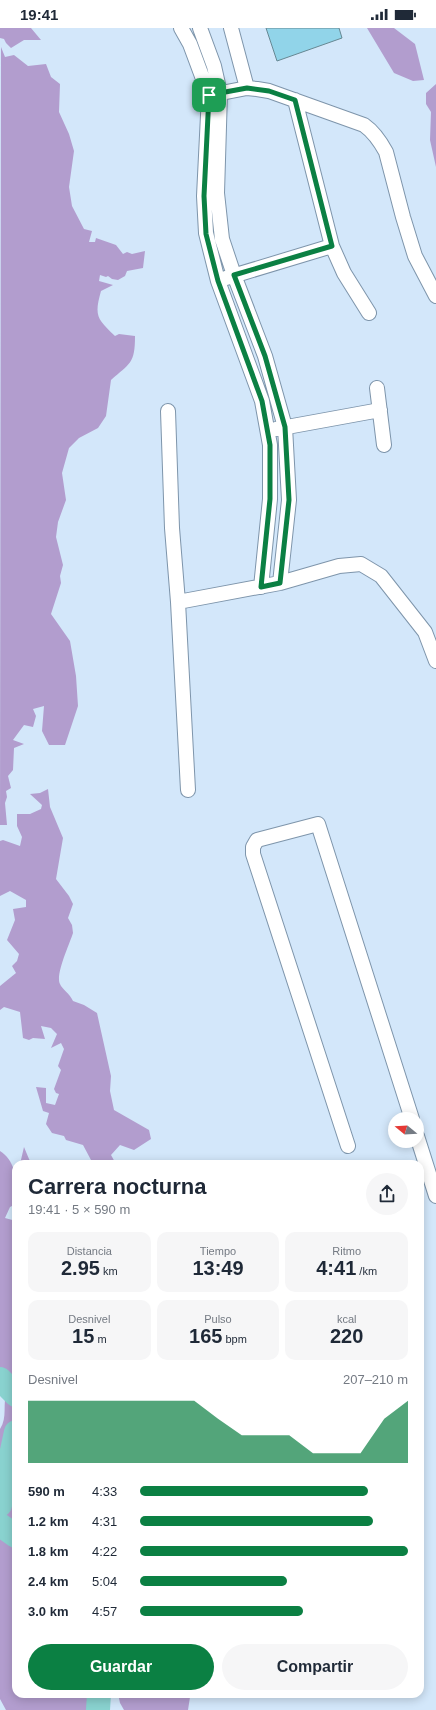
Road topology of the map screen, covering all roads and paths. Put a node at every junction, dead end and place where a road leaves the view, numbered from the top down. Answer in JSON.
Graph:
{"nodes":[{"id":1,"x":181,"y":28,"type":"edge"},
{"id":2,"x":200,"y":28,"type":"edge"},
{"id":3,"x":231,"y":28,"type":"edge"},
{"id":4,"x":247,"y":88,"type":"junction"},
{"id":5,"x":214,"y":94,"type":"junction"},
{"id":6,"x":295,"y":100,"type":"junction"},
{"id":7,"x":332,"y":246,"type":"junction"},
{"id":8,"x":234,"y":275,"type":"junction"},
{"id":9,"x":218,"y":281,"type":"junction"},
{"id":10,"x":436,"y":296,"type":"edge"},
{"id":11,"x":369,"y":313,"type":"dead end"},
{"id":12,"x":377,"y":388,"type":"dead end"},
{"id":13,"x":380,"y":410,"type":"junction"},
{"id":14,"x":168,"y":411,"type":"dead end"},
{"id":15,"x":285,"y":427,"type":"junction"},
{"id":16,"x":268,"y":431,"type":"junction"},
{"id":17,"x":384,"y":445,"type":"dead end"},
{"id":18,"x":280,"y":583,"type":"junction"},
{"id":19,"x":261,"y":587,"type":"junction"},
{"id":20,"x":178,"y":602,"type":"junction"},
{"id":21,"x":436,"y":661,"type":"edge"},
{"id":22,"x":188,"y":790,"type":"dead end"},
{"id":23,"x":410,"y":1112,"type":"edge"},
{"id":24,"x":348,"y":1146,"type":"dead end"},
{"id":25,"x":421,"y":1148,"type":"edge"},
{"id":26,"x":436,"y":1196,"type":"edge"}],
"edges":[{"from":1,"to":5,"type":"street"},
{"from":2,"to":5,"type":"street"},
{"from":3,"to":4,"type":"street"},
{"from":4,"to":5,"type":"street"},
{"from":4,"to":6,"type":"street"},
{"from":5,"to":8,"type":"street"},
{"from":5,"to":9,"type":"street"},
{"from":6,"to":7,"type":"street"},
{"from":6,"to":10,"type":"street"},
{"from":7,"to":8,"type":"street"},
{"from":7,"to":11,"type":"street"},
{"from":8,"to":9,"type":"street"},
{"from":8,"to":15,"type":"street"},
{"from":9,"to":16,"type":"street"},
{"from":12,"to":13,"type":"street"},
{"from":13,"to":15,"type":"street"},
{"from":13,"to":17,"type":"street"},
{"from":14,"to":20,"type":"street"},
{"from":15,"to":16,"type":"street"},
{"from":15,"to":18,"type":"street"},
{"from":16,"to":19,"type":"street"},
{"from":18,"to":19,"type":"street"},
{"from":18,"to":21,"type":"street"},
{"from":19,"to":20,"type":"street"},
{"from":20,"to":22,"type":"street"},
{"from":23,"to":24,"type":"street"},
{"from":25,"to":26,"type":"street"}]}
